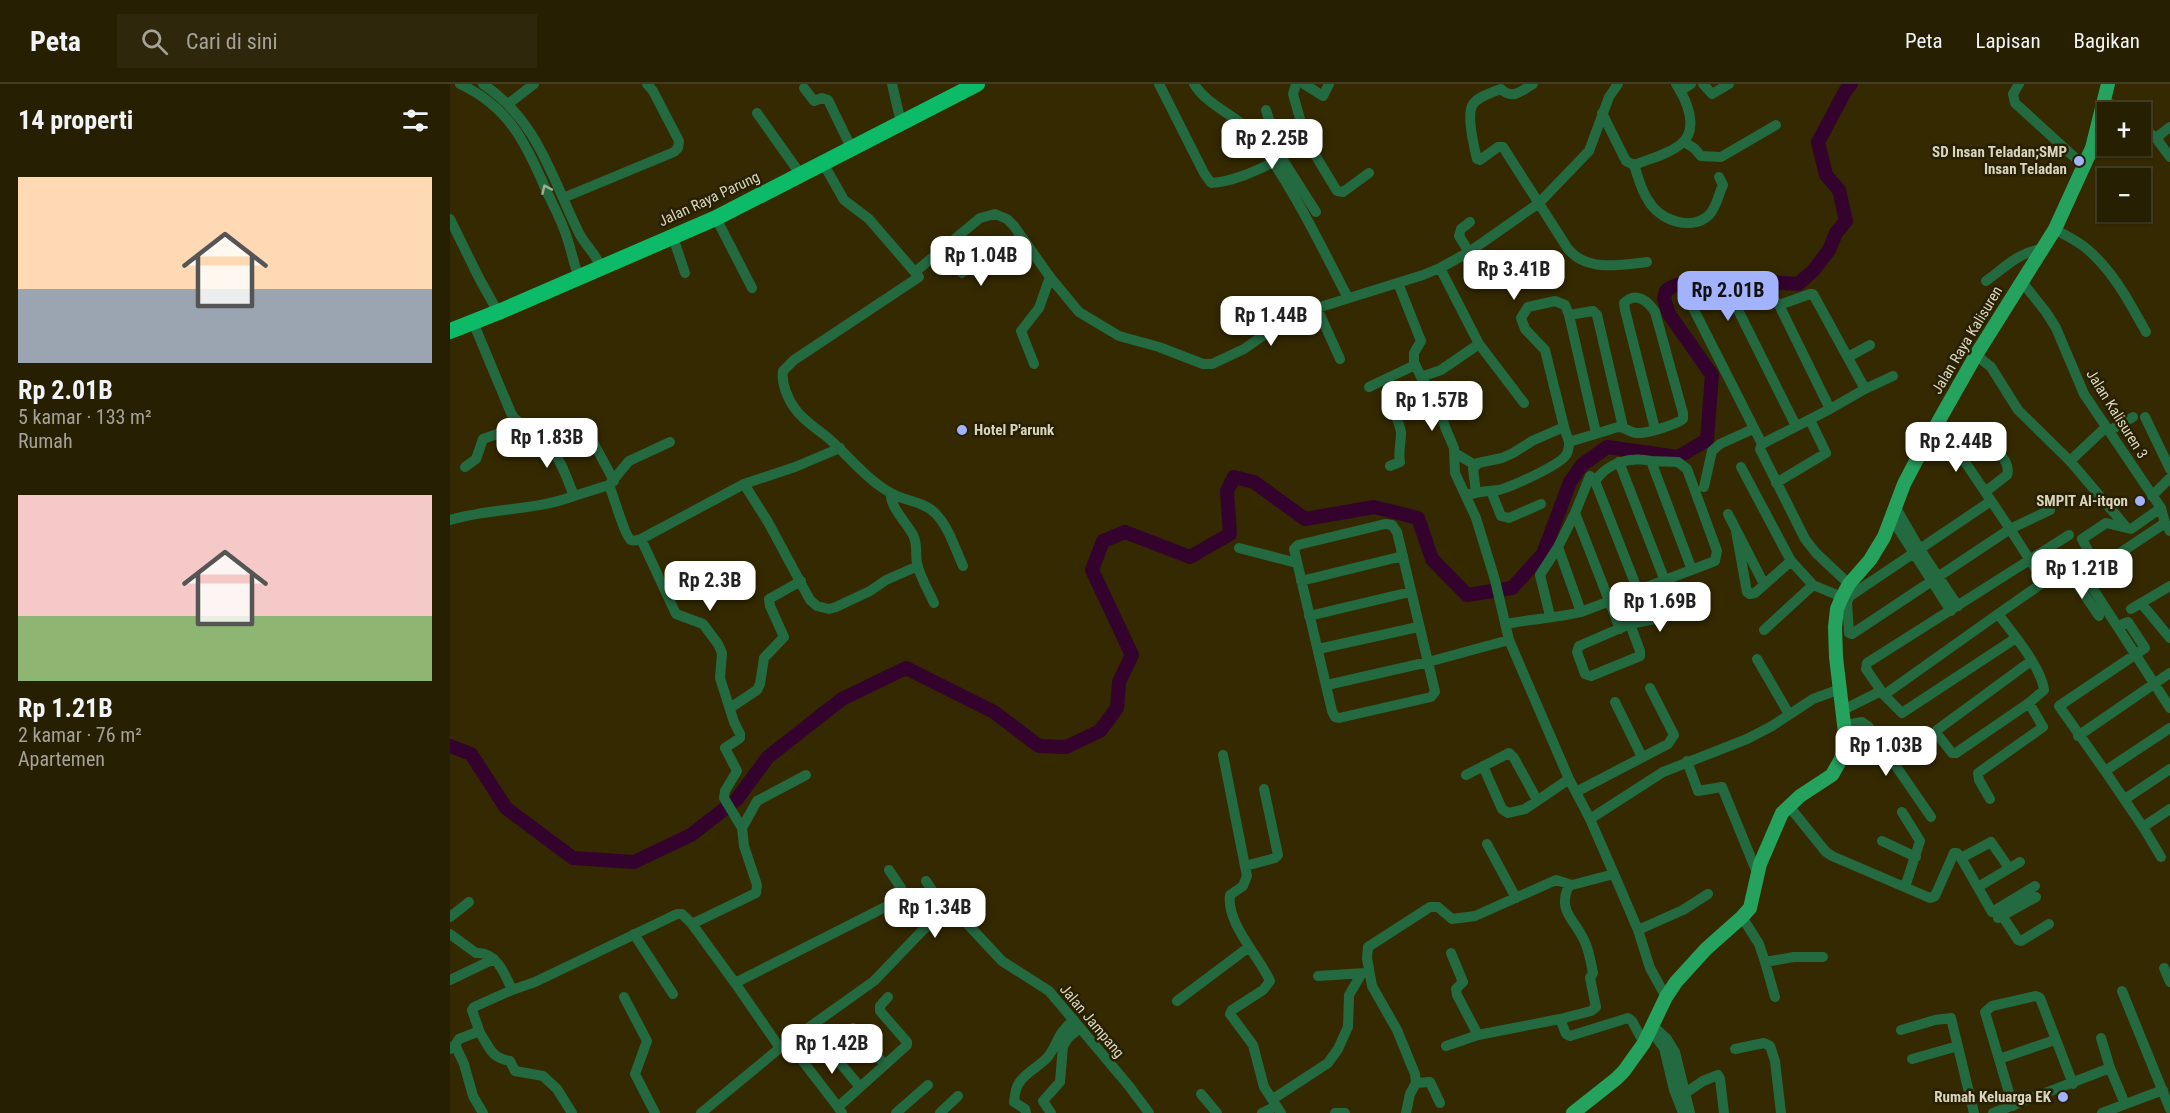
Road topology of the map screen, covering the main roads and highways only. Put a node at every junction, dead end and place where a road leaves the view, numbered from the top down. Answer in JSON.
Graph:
{"nodes":[{"id":1,"x":960,"y":84,"type":"edge"},
{"id":2,"x":976,"y":84,"type":"edge"},
{"id":3,"x":2108,"y":84,"type":"edge"},
{"id":4,"x":907,"y":113,"type":"junction"},
{"id":5,"x":599,"y":263,"type":"junction"},
{"id":6,"x":577,"y":273,"type":"junction"},
{"id":7,"x":450,"y":324,"type":"edge"},
{"id":8,"x":450,"y":331,"type":"edge"},
{"id":9,"x":1573,"y":1113,"type":"edge"}],
"edges":[{"from":1,"to":4,"type":"highway","name":"Jalan Raya Parung"},
{"from":2,"to":4,"type":"highway","name":"Jalan Raya Parung"},
{"from":3,"to":9,"type":"main road","name":"Jalan Raya Kalisuren"},
{"from":4,"to":5,"type":"highway","name":"Jalan Raya Parung"},
{"from":4,"to":5,"type":"highway","name":"Jalan Raya Parung"},
{"from":5,"to":6,"type":"highway","name":"Jalan Raya Parung"},
{"from":6,"to":7,"type":"highway","name":"Jalan Raya Parung"},
{"from":6,"to":8,"type":"highway","name":"Jalan Raya Parung"}]}
